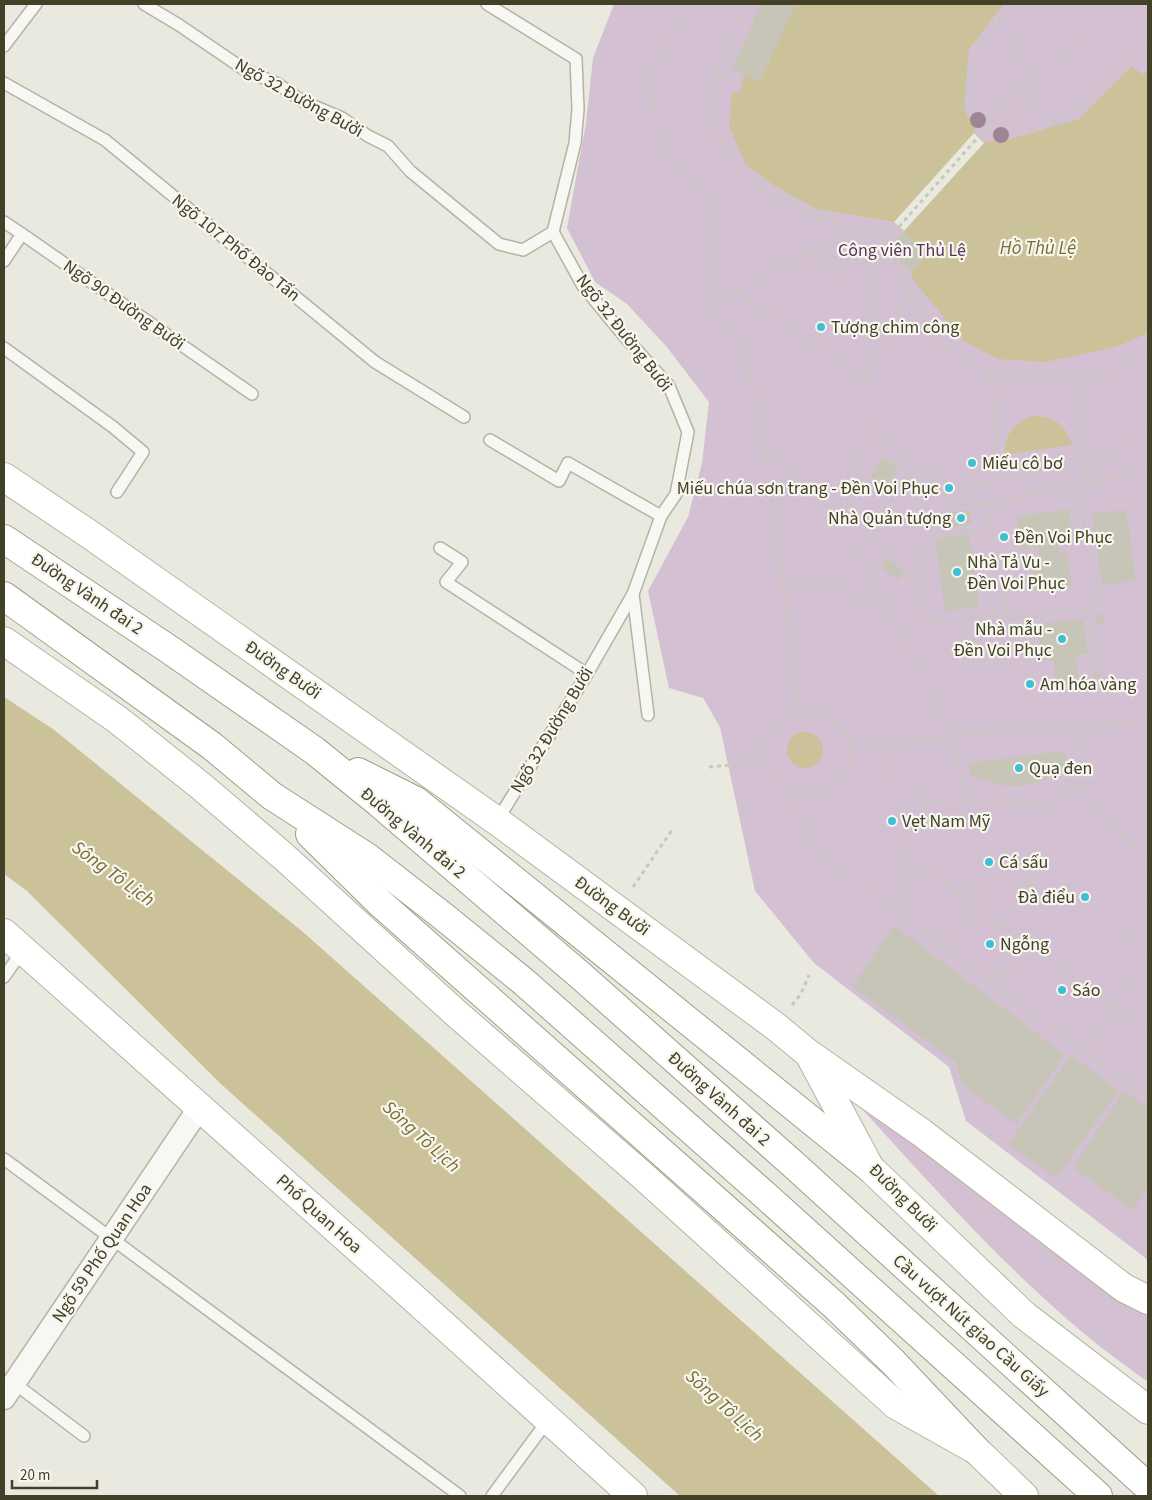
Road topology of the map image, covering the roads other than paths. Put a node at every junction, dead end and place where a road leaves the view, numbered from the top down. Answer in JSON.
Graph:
{"nodes":[{"id":1,"x":36,"y":4,"type":"edge"},
{"id":2,"x":144,"y":4,"type":"edge"},
{"id":3,"x":487,"y":4,"type":"edge"},
{"id":4,"x":4,"y":46,"type":"edge"},
{"id":5,"x":4,"y":83,"type":"edge"},
{"id":6,"x":4,"y":222,"type":"edge"},
{"id":7,"x":553,"y":232,"type":"junction"},
{"id":8,"x":22,"y":234,"type":"junction"},
{"id":9,"x":4,"y":261,"type":"edge"},
{"id":10,"x":4,"y":348,"type":"edge"},
{"id":11,"x":252,"y":394,"type":"dead end"},
{"id":12,"x":464,"y":417,"type":"dead end"},
{"id":13,"x":490,"y":440,"type":"dead end"},
{"id":14,"x":4,"y":476,"type":"edge"},
{"id":15,"x":118,"y":492,"type":"dead end"},
{"id":16,"x":661,"y":516,"type":"junction"},
{"id":17,"x":4,"y":539,"type":"edge"},
{"id":18,"x":440,"y":548,"type":"dead end"},
{"id":19,"x":633,"y":594,"type":"junction"},
{"id":20,"x":4,"y":596,"type":"edge"},
{"id":21,"x":4,"y":641,"type":"edge"},
{"id":22,"x":587,"y":674,"type":"junction"},
{"id":23,"x":648,"y":715,"type":"dead end"},
{"id":24,"x":315,"y":752,"type":"junction"},
{"id":25,"x":272,"y":796,"type":"junction"},
{"id":26,"x":497,"y":821,"type":"junction"},
{"id":27,"x":14,"y":942,"type":"edge"},
{"id":28,"x":4,"y":977,"type":"edge"},
{"id":29,"x":809,"y":1054,"type":"junction"},
{"id":30,"x":200,"y":1108,"type":"junction"},
{"id":31,"x":4,"y":1159,"type":"edge"},
{"id":32,"x":794,"y":1165,"type":"joint"},
{"id":33,"x":870,"y":1168,"type":"junction"},
{"id":34,"x":112,"y":1238,"type":"junction"},
{"id":35,"x":1148,"y":1300,"type":"edge"},
{"id":36,"x":9,"y":1390,"type":"edge"},
{"id":37,"x":1148,"y":1410,"type":"edge"},
{"id":38,"x":548,"y":1420,"type":"junction"},
{"id":39,"x":84,"y":1436,"type":"dead end"},
{"id":40,"x":976,"y":1450,"type":"junction"},
{"id":41,"x":1148,"y":1487,"type":"edge"},
{"id":42,"x":460,"y":1496,"type":"edge"},
{"id":43,"x":492,"y":1496,"type":"edge"},
{"id":44,"x":633,"y":1496,"type":"edge"},
{"id":45,"x":1024,"y":1496,"type":"edge"},
{"id":46,"x":1098,"y":1496,"type":"edge"}],
"edges":[{"from":1,"to":4,"type":"lane"},
{"from":2,"to":7,"type":"lane","name":"Ngõ 32 Đường Bưởi"},
{"from":3,"to":7,"type":"lane"},
{"from":5,"to":12,"type":"lane","name":"Ngõ 107 Phố Đào Tấn"},
{"from":6,"to":8,"type":"lane","name":"Ngõ 90 Đường Bưởi"},
{"from":7,"to":16,"type":"lane","name":"Ngõ 32 Đường Bưởi"},
{"from":8,"to":9,"type":"lane"},
{"from":8,"to":11,"type":"lane","name":"Ngõ 90 Đường Bưởi"},
{"from":10,"to":15,"type":"lane"},
{"from":13,"to":16,"type":"lane"},
{"from":14,"to":26,"type":"main road","name":"Đường Bưởi"},
{"from":16,"to":19,"type":"lane","name":"Ngõ 32 Đường Bưởi"},
{"from":17,"to":24,"type":"main road","name":"Đường Vành đai 2"},
{"from":18,"to":22,"type":"lane"},
{"from":19,"to":22,"type":"lane","name":"Ngõ 32 Đường Bưởi"},
{"from":19,"to":23,"type":"lane"},
{"from":20,"to":25,"type":"main road"},
{"from":21,"to":40,"type":"main road"},
{"from":22,"to":26,"type":"lane","name":"Ngõ 32 Đường Bưởi"},
{"from":24,"to":32,"type":"main road","name":"Đường Vành đai 2"},
{"from":24,"to":33,"type":"main road"},
{"from":25,"to":40,"type":"main road"},
{"from":25,"to":46,"type":"main road"},
{"from":26,"to":29,"type":"main road","name":"Đường Bưởi"},
{"from":27,"to":28,"type":"lane"},
{"from":27,"to":30,"type":"main road","name":"Phố Quan Hoa"},
{"from":29,"to":33,"type":"main road","name":"Đường Bưởi"},
{"from":29,"to":35,"type":"main road"},
{"from":30,"to":34,"type":"street","name":"Ngõ 59 Phố Quan Hoa"},
{"from":30,"to":38,"type":"main road","name":"Phố Quan Hoa"},
{"from":31,"to":34,"type":"lane"},
{"from":32,"to":41,"type":"main road","name":"Cầu vượt Nút giao Cầu Giấy"},
{"from":33,"to":37,"type":"main road","name":"Đường Bưởi"},
{"from":34,"to":36,"type":"street","name":"Ngõ 59 Phố Quan Hoa"},
{"from":34,"to":42,"type":"lane"},
{"from":36,"to":39,"type":"lane"},
{"from":38,"to":43,"type":"lane"},
{"from":38,"to":44,"type":"main road","name":"Phố Quan Hoa"},
{"from":40,"to":45,"type":"main road"}]}
